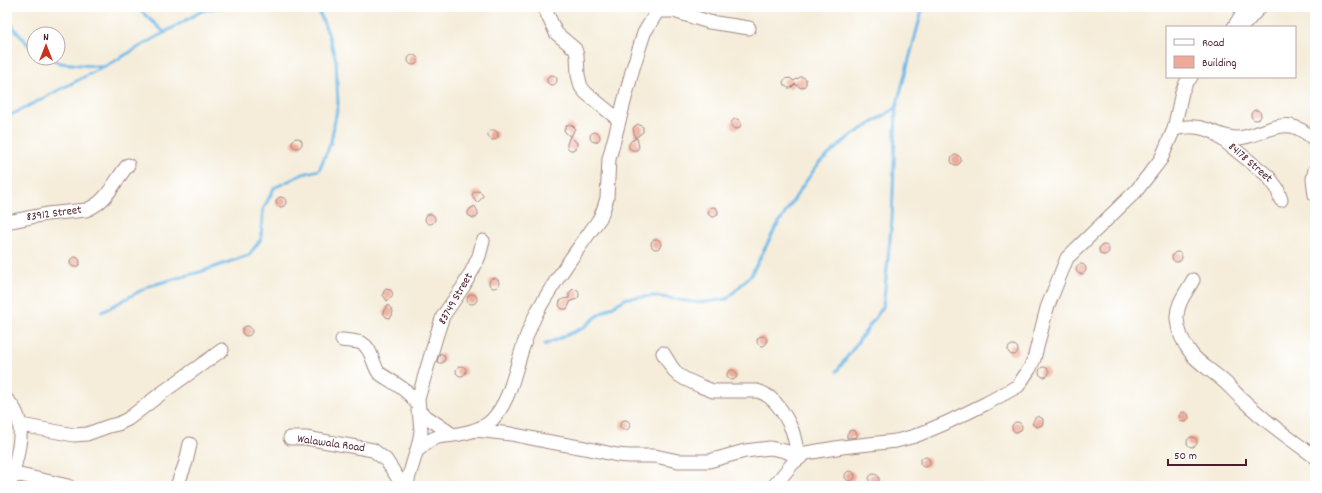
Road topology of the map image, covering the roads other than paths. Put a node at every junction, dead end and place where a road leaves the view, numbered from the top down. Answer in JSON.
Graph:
{"nodes":[{"id":1,"x":544,"y":7,"type":"edge"},
{"id":2,"x":1246,"y":7,"type":"edge"},
{"id":3,"x":1260,"y":7,"type":"edge"},
{"id":4,"x":659,"y":9,"type":"edge"},
{"id":5,"x":1235,"y":26,"type":"edge"},
{"id":6,"x":1243,"y":26,"type":"edge"},
{"id":7,"x":749,"y":28,"type":"dead end"},
{"id":8,"x":1190,"y":78,"type":"edge"},
{"id":9,"x":619,"y":120,"type":"junction"},
{"id":10,"x":1174,"y":129,"type":"junction"},
{"id":11,"x":1212,"y":131,"type":"junction"},
{"id":12,"x":1315,"y":140,"type":"edge"},
{"id":13,"x":128,"y":165,"type":"dead end"},
{"id":14,"x":1315,"y":170,"type":"edge"},
{"id":15,"x":1315,"y":195,"type":"edge"},
{"id":16,"x":1281,"y":200,"type":"dead end"},
{"id":17,"x":7,"y":222,"type":"edge"},
{"id":18,"x":483,"y":241,"type":"dead end"},
{"id":19,"x":1193,"y":280,"type":"dead end"},
{"id":20,"x":342,"y":340,"type":"dead end"},
{"id":21,"x":222,"y":350,"type":"dead end"},
{"id":22,"x":663,"y":353,"type":"dead end"},
{"id":23,"x":7,"y":400,"type":"edge"},
{"id":24,"x":418,"y":408,"type":"junction"},
{"id":25,"x":20,"y":425,"type":"junction"},
{"id":26,"x":476,"y":430,"type":"junction"},
{"id":27,"x":453,"y":435,"type":"junction"},
{"id":28,"x":290,"y":438,"type":"dead end"},
{"id":29,"x":190,"y":444,"type":"dead end"},
{"id":30,"x":418,"y":450,"type":"junction"},
{"id":31,"x":799,"y":457,"type":"junction"},
{"id":32,"x":1315,"y":457,"type":"edge"},
{"id":33,"x":10,"y":472,"type":"edge"},
{"id":34,"x":10,"y":486,"type":"edge"},
{"id":35,"x":68,"y":486,"type":"edge"},
{"id":36,"x":177,"y":486,"type":"edge"},
{"id":37,"x":404,"y":486,"type":"edge"},
{"id":38,"x":774,"y":486,"type":"edge"}],
"edges":[{"from":1,"to":9,"type":"street"},
{"from":2,"to":5,"type":"street"},
{"from":3,"to":6,"type":"street"},
{"from":4,"to":7,"type":"street"},
{"from":4,"to":9,"type":"street"},
{"from":8,"to":10,"type":"street"},
{"from":9,"to":26,"type":"street"},
{"from":10,"to":11,"type":"street","name":"84178 Street"},
{"from":10,"to":31,"type":"street"},
{"from":11,"to":12,"type":"street","name":"84178 Street"},
{"from":11,"to":16,"type":"street","name":"84178 Street"},
{"from":13,"to":17,"type":"street","name":"83912 Street"},
{"from":14,"to":15,"type":"street"},
{"from":18,"to":24,"type":"street","name":"83749 Street"},
{"from":19,"to":32,"type":"street"},
{"from":20,"to":24,"type":"street"},
{"from":21,"to":25,"type":"street"},
{"from":22,"to":31,"type":"street"},
{"from":23,"to":25,"type":"street"},
{"from":24,"to":27,"type":"street"},
{"from":24,"to":30,"type":"street","name":"83749 Street"},
{"from":25,"to":33,"type":"street"},
{"from":26,"to":27,"type":"street"},
{"from":26,"to":31,"type":"street"},
{"from":27,"to":30,"type":"street"},
{"from":28,"to":37,"type":"street","name":"Walawala Road"},
{"from":29,"to":36,"type":"street"},
{"from":30,"to":37,"type":"street","name":"83749 Street"},
{"from":31,"to":38,"type":"street"},
{"from":33,"to":34,"type":"street"},
{"from":33,"to":35,"type":"street"}]}
